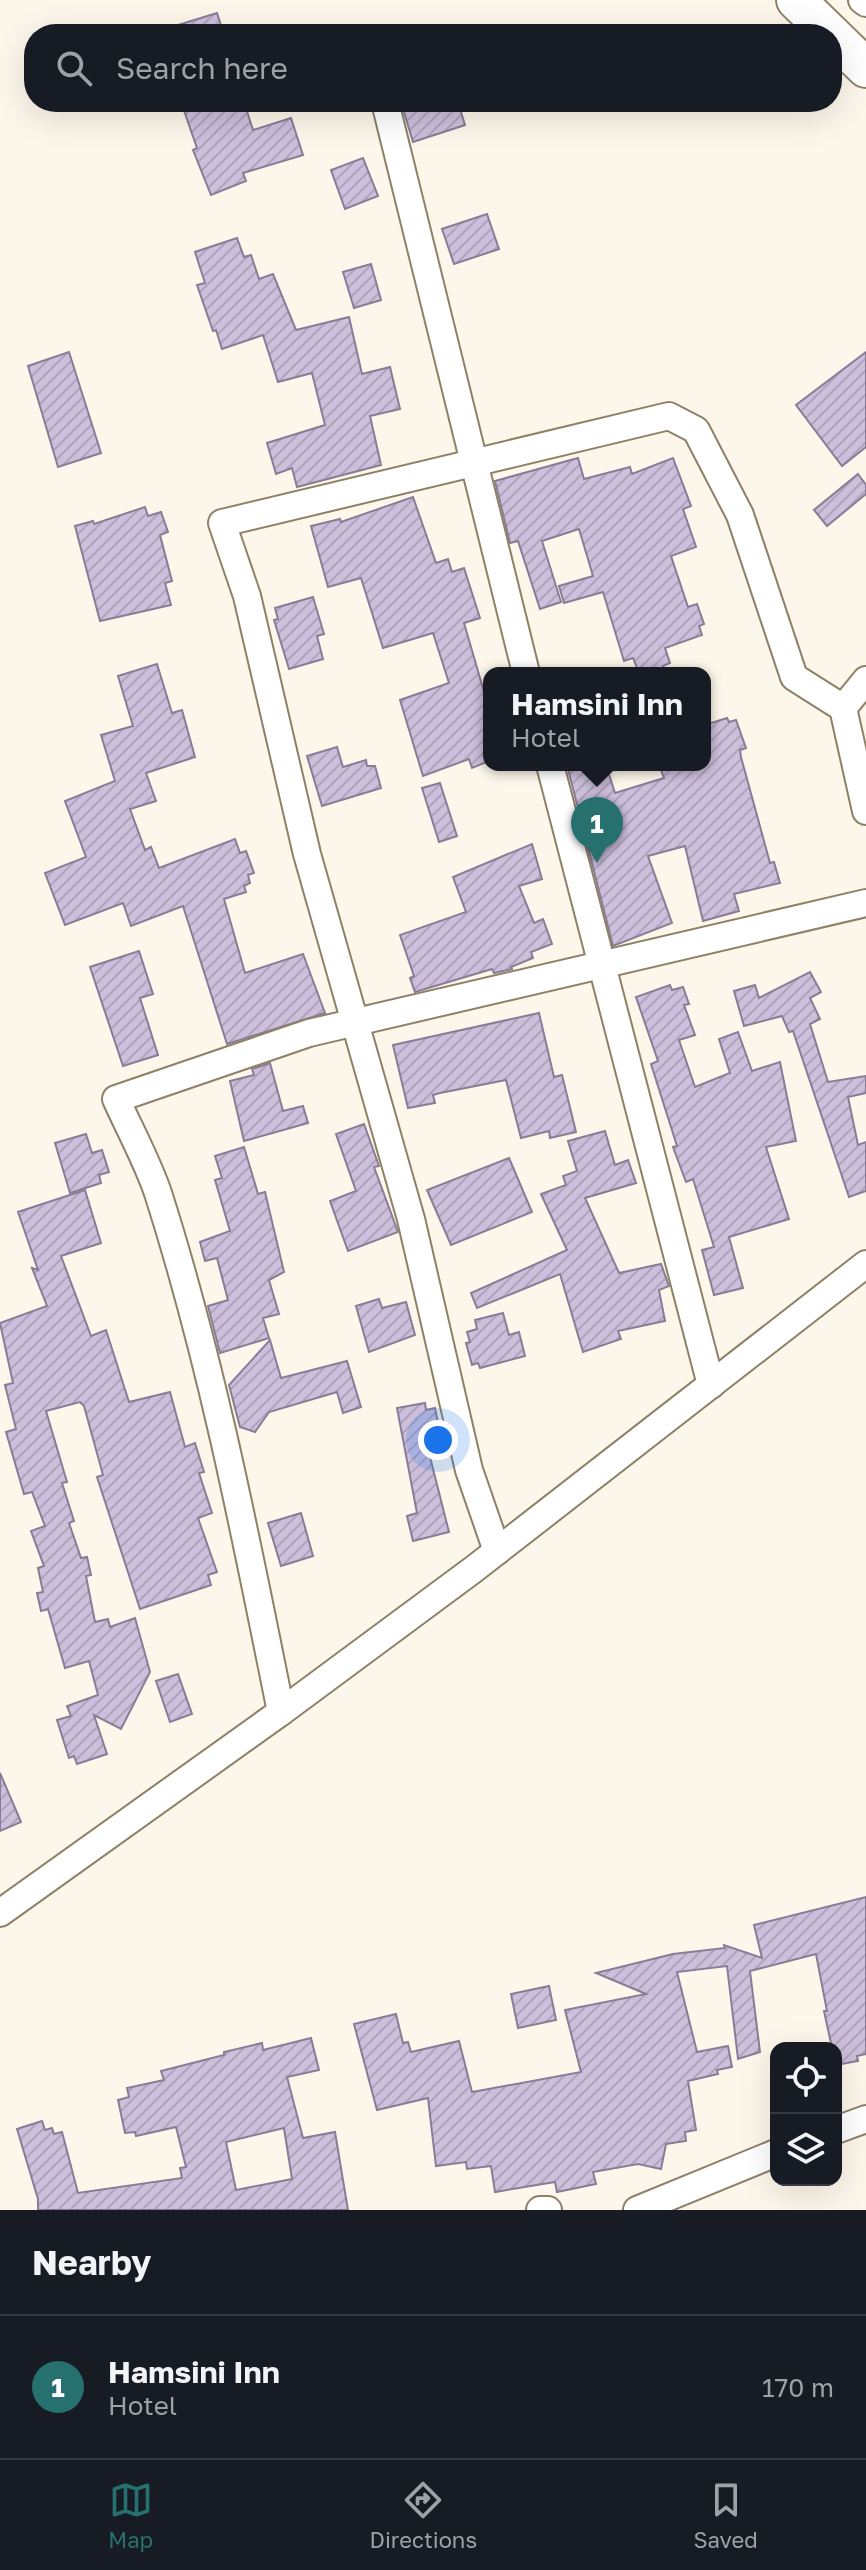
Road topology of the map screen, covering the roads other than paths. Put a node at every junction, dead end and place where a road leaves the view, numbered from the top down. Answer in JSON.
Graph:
{"nodes":[{"id":1,"x":796,"y":0,"type":"edge"},
{"id":2,"x":820,"y":24,"type":"edge"},
{"id":3,"x":842,"y":45,"type":"edge"},
{"id":4,"x":866,"y":68,"type":"edge"},
{"id":5,"x":388,"y":112,"type":"edge"},
{"id":6,"x":475,"y":462,"type":"junction"},
{"id":7,"x":525,"y":667,"type":"edge"},
{"id":8,"x":866,"y":680,"type":"edge"},
{"id":9,"x":843,"y":708,"type":"junction"},
{"id":10,"x":552,"y":771,"type":"edge"},
{"id":11,"x":866,"y":811,"type":"edge"},
{"id":12,"x":866,"y":903,"type":"edge"},
{"id":13,"x":603,"y":965,"type":"junction"},
{"id":14,"x":358,"y":1022,"type":"junction"},
{"id":15,"x":866,"y":1264,"type":"edge"},
{"id":16,"x":711,"y":1385,"type":"junction"},
{"id":17,"x":497,"y":1551,"type":"junction"},
{"id":18,"x":281,"y":1712,"type":"junction"},
{"id":19,"x":0,"y":1913,"type":"edge"},
{"id":20,"x":866,"y":2119,"type":"edge"},
{"id":21,"x":842,"y":2128,"type":"edge"},
{"id":22,"x":770,"y":2155,"type":"edge"},
{"id":23,"x":540,"y":2210,"type":"edge"},
{"id":24,"x":548,"y":2210,"type":"edge"},
{"id":25,"x":637,"y":2210,"type":"edge"}],
"edges":[{"from":1,"to":2,"type":"highway"},
{"from":3,"to":4,"type":"highway"},
{"from":5,"to":6,"type":"street"},
{"from":6,"to":7,"type":"street"},
{"from":6,"to":9,"type":"street"},
{"from":6,"to":14,"type":"street"},
{"from":8,"to":9,"type":"street"},
{"from":9,"to":11,"type":"street"},
{"from":10,"to":13,"type":"street"},
{"from":12,"to":13,"type":"street"},
{"from":13,"to":14,"type":"street"},
{"from":13,"to":16,"type":"street"},
{"from":14,"to":17,"type":"street"},
{"from":14,"to":18,"type":"street"},
{"from":15,"to":16,"type":"street"},
{"from":16,"to":17,"type":"street"},
{"from":17,"to":18,"type":"street"},
{"from":18,"to":19,"type":"street"},
{"from":20,"to":21,"type":"street"},
{"from":22,"to":25,"type":"street"},
{"from":23,"to":24,"type":"street"}]}
